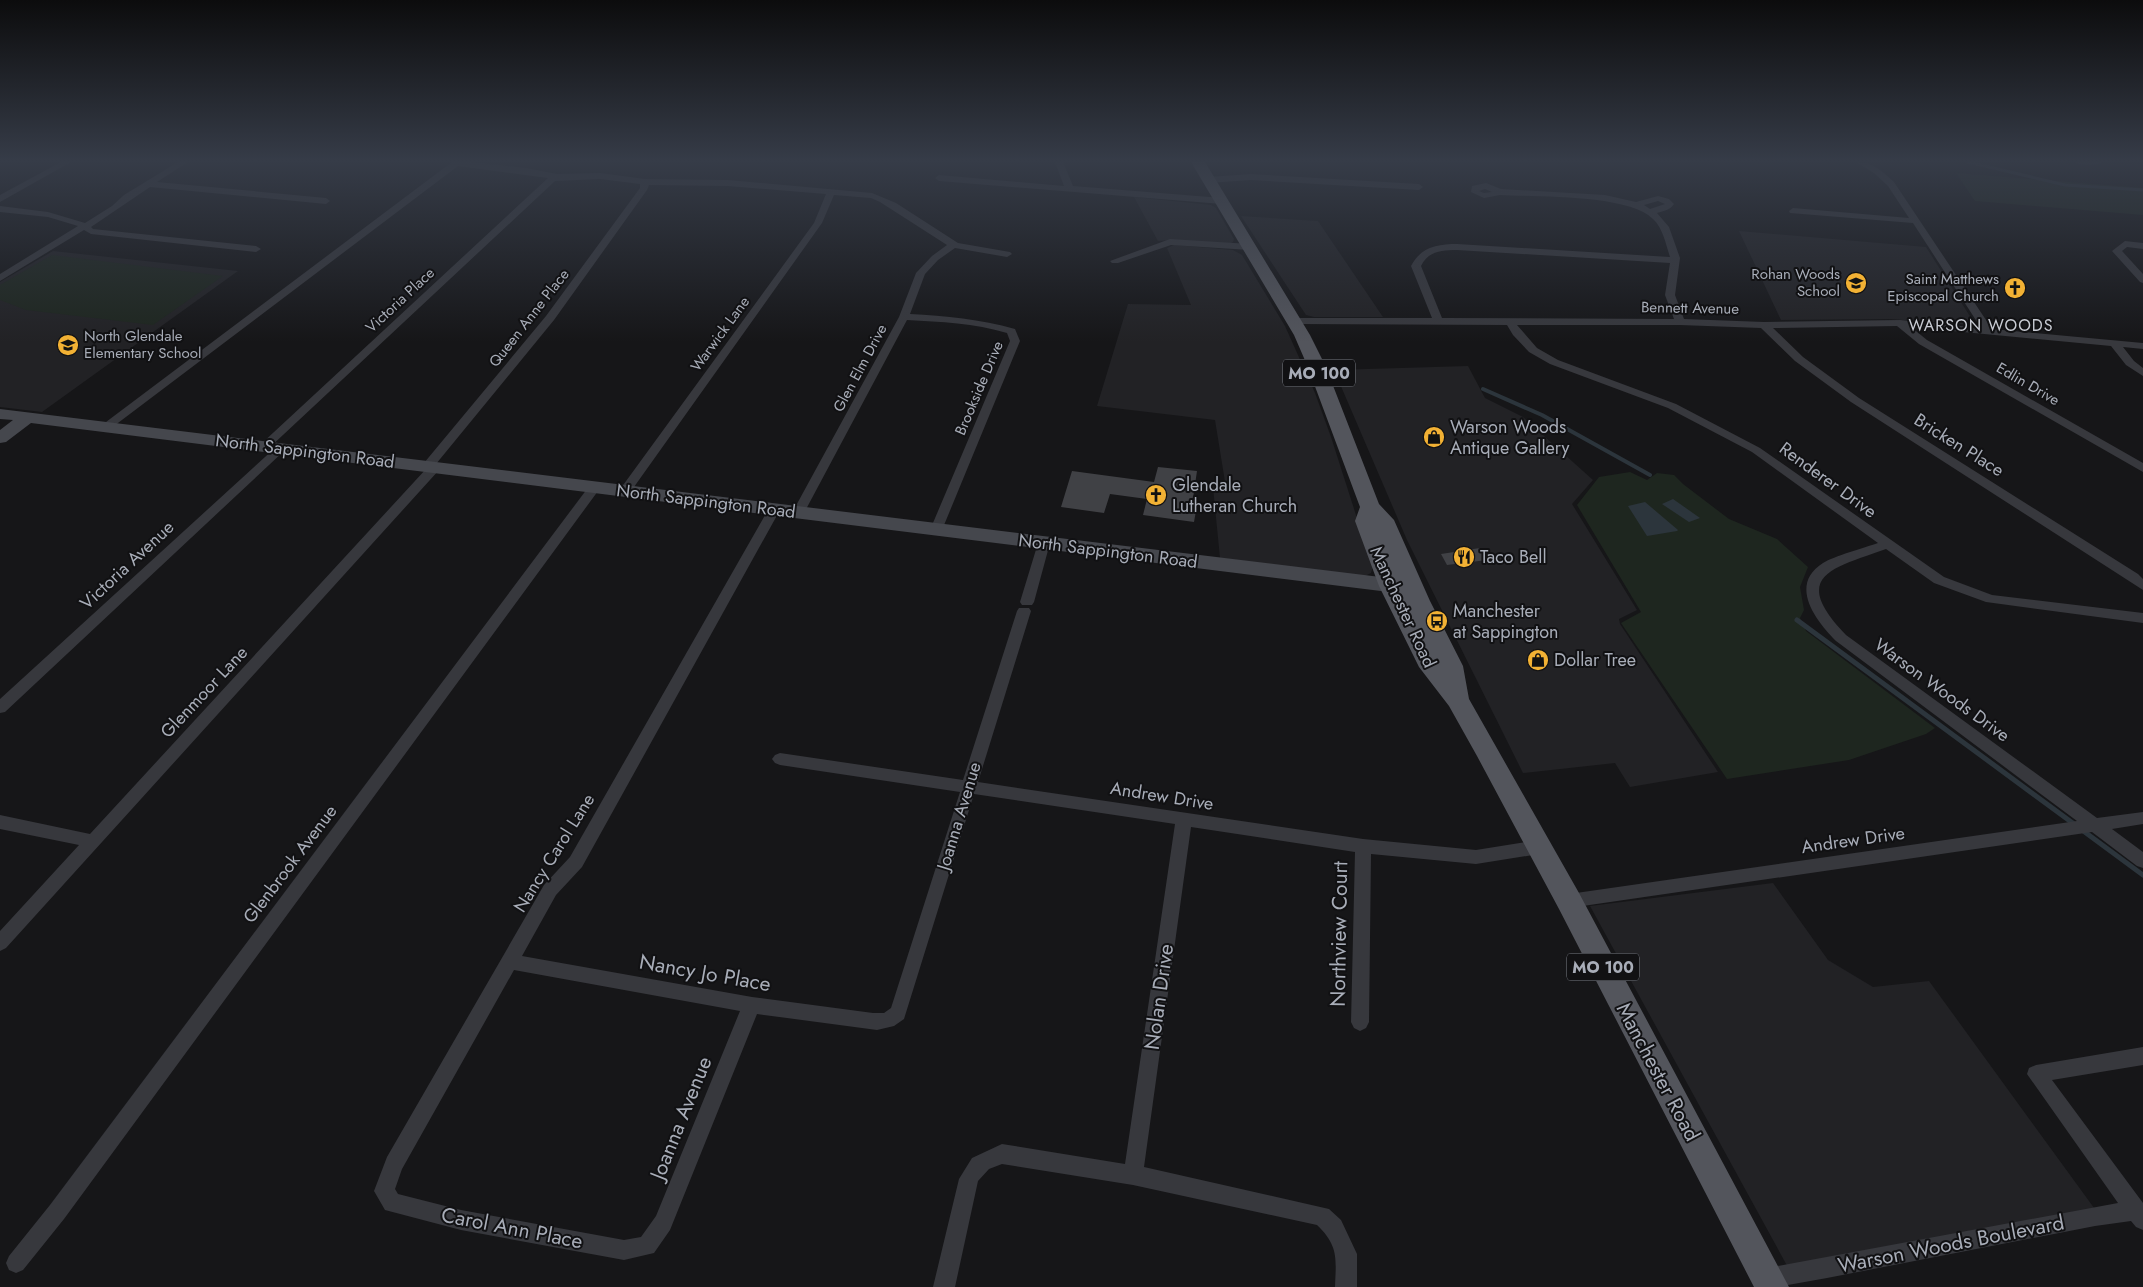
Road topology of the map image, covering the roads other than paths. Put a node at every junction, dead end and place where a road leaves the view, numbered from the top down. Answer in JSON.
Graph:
{"nodes":[{"id":1,"x":73,"y":222,"type":"edge"},
{"id":2,"x":93,"y":222,"type":"edge"},
{"id":3,"x":379,"y":222,"type":"edge"},
{"id":4,"x":507,"y":222,"type":"edge"},
{"id":5,"x":619,"y":222,"type":"edge"},
{"id":6,"x":819,"y":222,"type":"edge"},
{"id":7,"x":917,"y":222,"type":"edge"},
{"id":8,"x":1235,"y":222,"type":"edge"},
{"id":9,"x":1662,"y":222,"type":"edge"},
{"id":10,"x":1916,"y":222,"type":"edge"},
{"id":11,"x":86,"y":226,"type":"junction"},
{"id":12,"x":954,"y":244,"type":"junction"},
{"id":13,"x":2143,"y":246,"type":"edge"},
{"id":14,"x":1250,"y":247,"type":"junction"},
{"id":15,"x":256,"y":249,"type":"dead end"},
{"id":16,"x":1007,"y":254,"type":"dead end"},
{"id":17,"x":1675,"y":260,"type":"junction"},
{"id":18,"x":1115,"y":261,"type":"dead end"},
{"id":19,"x":0,"y":278,"type":"edge"},
{"id":20,"x":2143,"y":280,"type":"edge"},
{"id":21,"x":904,"y":317,"type":"junction"},
{"id":22,"x":1295,"y":321,"type":"junction"},
{"id":23,"x":1438,"y":322,"type":"junction"},
{"id":24,"x":1511,"y":322,"type":"junction"},
{"id":25,"x":1680,"y":322,"type":"junction"},
{"id":26,"x":1900,"y":323,"type":"junction"},
{"id":27,"x":1764,"y":324,"type":"junction"},
{"id":28,"x":1988,"y":331,"type":"junction"},
{"id":29,"x":2116,"y":344,"type":"junction"},
{"id":30,"x":2143,"y":346,"type":"edge"},
{"id":31,"x":2143,"y":373,"type":"edge"},
{"id":32,"x":0,"y":414,"type":"edge"},
{"id":33,"x":28,"y":417,"type":"junction"},
{"id":34,"x":106,"y":427,"type":"junction"},
{"id":35,"x":0,"y":438,"type":"edge"},
{"id":36,"x":272,"y":448,"type":"junction"},
{"id":37,"x":432,"y":466,"type":"junction"},
{"id":38,"x":2143,"y":468,"type":"edge"},
{"id":39,"x":594,"y":488,"type":"junction"},
{"id":40,"x":625,"y":491,"type":"junction"},
{"id":41,"x":1370,"y":507,"type":"junction"},
{"id":42,"x":774,"y":510,"type":"junction"},
{"id":43,"x":798,"y":513,"type":"junction"},
{"id":44,"x":936,"y":530,"type":"junction"},
{"id":45,"x":1044,"y":543,"type":"junction"},
{"id":46,"x":1887,"y":544,"type":"junction"},
{"id":47,"x":1390,"y":586,"type":"junction"},
{"id":48,"x":2143,"y":586,"type":"edge"},
{"id":49,"x":1413,"y":588,"type":"junction"},
{"id":50,"x":2143,"y":618,"type":"edge"},
{"id":51,"x":1457,"y":700,"type":"junction"},
{"id":52,"x":0,"y":708,"type":"edge"},
{"id":53,"x":780,"y":759,"type":"dead end"},
{"id":54,"x":968,"y":786,"type":"junction"},
{"id":55,"x":2143,"y":818,"type":"edge"},
{"id":56,"x":1184,"y":819,"type":"junction"},
{"id":57,"x":0,"y":822,"type":"edge"},
{"id":58,"x":2083,"y":826,"type":"junction"},
{"id":59,"x":92,"y":841,"type":"junction"},
{"id":60,"x":1363,"y":846,"type":"junction"},
{"id":61,"x":1539,"y":847,"type":"junction"},
{"id":62,"x":2143,"y":861,"type":"edge"},
{"id":63,"x":1569,"y":901,"type":"junction"},
{"id":64,"x":0,"y":943,"type":"edge"},
{"id":65,"x":510,"y":962,"type":"junction"},
{"id":66,"x":752,"y":1005,"type":"junction"},
{"id":67,"x":891,"y":1020,"type":"joint"},
{"id":68,"x":1360,"y":1022,"type":"dead end"},
{"id":69,"x":2143,"y":1056,"type":"edge"},
{"id":70,"x":1133,"y":1175,"type":"junction"},
{"id":71,"x":384,"y":1191,"type":"joint"},
{"id":72,"x":2139,"y":1215,"type":"edge"},
{"id":73,"x":647,"y":1246,"type":"joint"},
{"id":74,"x":16,"y":1263,"type":"dead end"},
{"id":75,"x":1769,"y":1282,"type":"edge"},
{"id":76,"x":944,"y":1287,"type":"edge"},
{"id":77,"x":1346,"y":1287,"type":"edge"}],
"edges":[{"from":1,"to":11,"type":"street"},
{"from":2,"to":11,"type":"street"},
{"from":3,"to":34,"type":"street"},
{"from":4,"to":36,"type":"street","name":"Victoria Place"},
{"from":5,"to":37,"type":"street","name":"Queen Anne Place"},
{"from":6,"to":40,"type":"street","name":"Warwick Lane"},
{"from":7,"to":12,"type":"street"},
{"from":8,"to":14,"type":"main road","name":"Manchester Road","number":"MO 100"},
{"from":9,"to":17,"type":"street"},
{"from":10,"to":28,"type":"street"},
{"from":11,"to":15,"type":"street"},
{"from":11,"to":19,"type":"street"},
{"from":12,"to":16,"type":"street"},
{"from":12,"to":21,"type":"street","name":"Glen Elm Drive"},
{"from":13,"to":20,"type":"street"},
{"from":14,"to":18,"type":"street"},
{"from":14,"to":22,"type":"main road","name":"Manchester Road","number":"MO 100"},
{"from":17,"to":23,"type":"street"},
{"from":17,"to":25,"type":"street"},
{"from":21,"to":43,"type":"street","name":"Glen Elm Drive"},
{"from":21,"to":44,"type":"street","name":"Brookside Drive"},
{"from":22,"to":23,"type":"street","name":"Bennett Avenue"},
{"from":22,"to":41,"type":"main road","name":"Manchester Road","number":"MO 100"},
{"from":23,"to":24,"type":"street","name":"Bennett Avenue"},
{"from":24,"to":25,"type":"street","name":"Bennett Avenue"},
{"from":24,"to":46,"type":"street","name":"Renderer Drive"},
{"from":25,"to":27,"type":"street","name":"Bennett Avenue"},
{"from":26,"to":27,"type":"street","name":"Bennett Avenue"},
{"from":26,"to":28,"type":"street","name":"Bennett Avenue"},
{"from":26,"to":38,"type":"street","name":"Edlin Drive"},
{"from":27,"to":48,"type":"street","name":"Bricken Place"},
{"from":28,"to":29,"type":"street","name":"Bennett Avenue"},
{"from":29,"to":30,"type":"street","name":"Bennett Avenue"},
{"from":29,"to":31,"type":"street"},
{"from":32,"to":33,"type":"street","name":"North Sappington Road"},
{"from":33,"to":34,"type":"street","name":"North Sappington Road"},
{"from":33,"to":35,"type":"street"},
{"from":34,"to":36,"type":"street","name":"North Sappington Road"},
{"from":36,"to":37,"type":"street","name":"North Sappington Road"},
{"from":36,"to":52,"type":"street","name":"Victoria Avenue"},
{"from":37,"to":39,"type":"street","name":"North Sappington Road"},
{"from":37,"to":59,"type":"street","name":"Glenmoor Lane"},
{"from":39,"to":40,"type":"street","name":"North Sappington Road"},
{"from":39,"to":74,"type":"street","name":"Glenbrook Avenue"},
{"from":40,"to":42,"type":"street","name":"North Sappington Road"},
{"from":41,"to":47,"type":"main road","name":"Manchester Road","number":"MO 100"},
{"from":41,"to":49,"type":"main road","name":"Manchester Road","number":"MO 100"},
{"from":42,"to":43,"type":"street","name":"North Sappington Road"},
{"from":42,"to":65,"type":"street","name":"Nancy Carol Lane"},
{"from":43,"to":44,"type":"street","name":"North Sappington Road"},
{"from":44,"to":45,"type":"street","name":"North Sappington Road"},
{"from":45,"to":47,"type":"street","name":"North Sappington Road"},
{"from":45,"to":54,"type":"street","name":"Joanna Avenue"},
{"from":46,"to":50,"type":"street","name":"Renderer Drive"},
{"from":46,"to":58,"type":"street","name":"Warson Woods Drive"},
{"from":47,"to":49,"type":"street","name":"North Sappington Road"},
{"from":47,"to":51,"type":"main road","name":"Manchester Road","number":"MO 100"},
{"from":49,"to":51,"type":"main road","name":"Manchester Road","number":"MO 100"},
{"from":51,"to":61,"type":"main road","name":"Manchester Road","number":"MO 100"},
{"from":53,"to":54,"type":"street","name":"Andrew Drive"},
{"from":54,"to":56,"type":"street","name":"Andrew Drive"},
{"from":54,"to":67,"type":"street","name":"Joanna Avenue"},
{"from":55,"to":58,"type":"street","name":"Andrew Drive"},
{"from":56,"to":60,"type":"street","name":"Andrew Drive"},
{"from":56,"to":70,"type":"street","name":"Nolan Drive"},
{"from":57,"to":59,"type":"street"},
{"from":58,"to":62,"type":"street","name":"Warson Woods Drive"},
{"from":58,"to":63,"type":"street","name":"Andrew Drive"},
{"from":59,"to":64,"type":"street","name":"Glenmoor Lane"},
{"from":60,"to":61,"type":"street","name":"Andrew Drive"},
{"from":60,"to":68,"type":"street","name":"Northview Court"},
{"from":61,"to":63,"type":"main road","name":"Manchester Road","number":"MO 100"},
{"from":63,"to":75,"type":"main road","name":"Manchester Road","number":"MO 100"},
{"from":65,"to":66,"type":"street","name":"Nancy Jo Place"},
{"from":65,"to":71,"type":"street","name":"Nancy Carol Lane"},
{"from":66,"to":67,"type":"street","name":"Nancy Jo Place"},
{"from":66,"to":73,"type":"street","name":"Joanna Avenue"},
{"from":69,"to":72,"type":"street"},
{"from":70,"to":76,"type":"street"},
{"from":70,"to":77,"type":"street"},
{"from":71,"to":73,"type":"street","name":"Carol Ann Place"},
{"from":72,"to":75,"type":"street","name":"Warson Woods Boulevard"}]}
